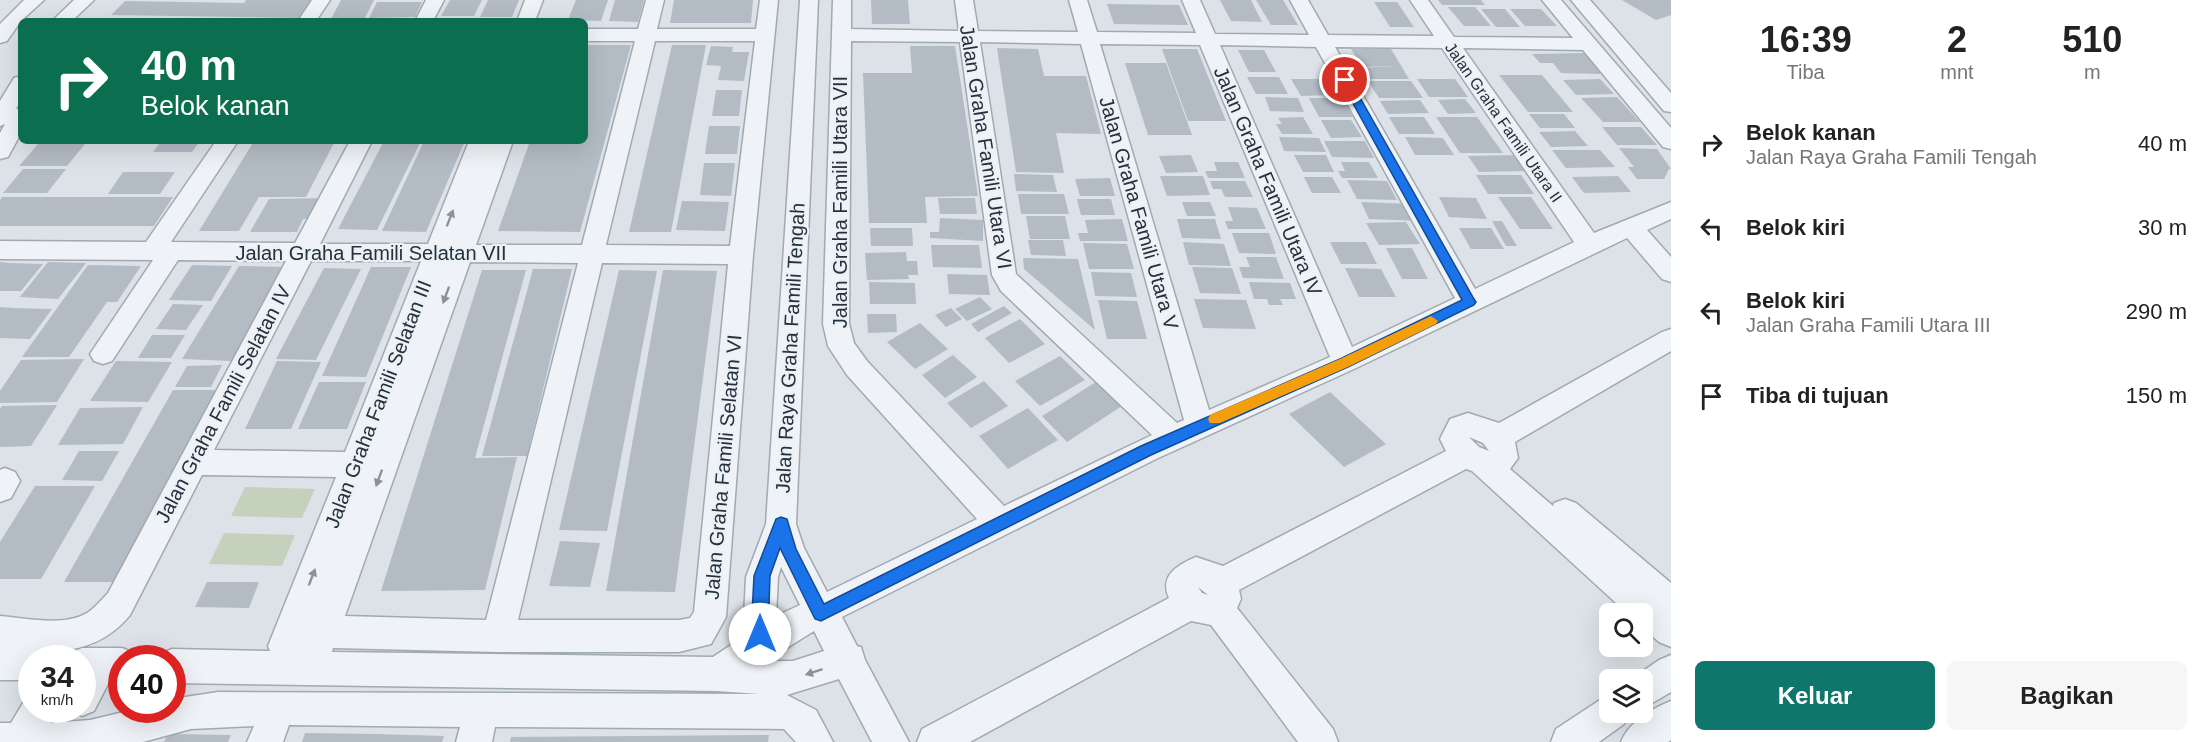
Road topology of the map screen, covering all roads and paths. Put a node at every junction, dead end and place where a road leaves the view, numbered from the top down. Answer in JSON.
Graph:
{"nodes":[{"id":1,"x":35,"y":0,"type":"edge"},
{"id":2,"x":85,"y":0,"type":"edge"},
{"id":3,"x":103,"y":0,"type":"edge"},
{"id":4,"x":321,"y":0,"type":"edge"},
{"id":5,"x":435,"y":0,"type":"edge"},
{"id":6,"x":534,"y":0,"type":"edge"},
{"id":7,"x":655,"y":0,"type":"edge"},
{"id":8,"x":770,"y":0,"type":"edge"},
{"id":9,"x":809,"y":0,"type":"edge"},
{"id":10,"x":842,"y":0,"type":"edge"},
{"id":11,"x":964,"y":0,"type":"edge"},
{"id":12,"x":1078,"y":0,"type":"edge"},
{"id":13,"x":1191,"y":0,"type":"edge"},
{"id":14,"x":1299,"y":0,"type":"edge"},
{"id":15,"x":1419,"y":0,"type":"edge"},
{"id":16,"x":1551,"y":0,"type":"edge"},
{"id":17,"x":1580,"y":0,"type":"edge"},
{"id":18,"x":1597,"y":0,"type":"edge"},
{"id":19,"x":64,"y":18,"type":"edge"},
{"id":20,"x":84,"y":18,"type":"edge"},
{"id":21,"x":309,"y":18,"type":"edge"},
{"id":22,"x":426,"y":18,"type":"edge"},
{"id":23,"x":527,"y":18,"type":"edge"},
{"id":24,"x":588,"y":35,"type":"edge"},
{"id":25,"x":646,"y":35,"type":"junction"},
{"id":26,"x":765,"y":35,"type":"junction"},
{"id":27,"x":841,"y":35,"type":"junction"},
{"id":28,"x":0,"y":37,"type":"edge"},
{"id":29,"x":968,"y":37,"type":"junction"},
{"id":30,"x":1088,"y":38,"type":"junction"},
{"id":31,"x":1208,"y":39,"type":"junction"},
{"id":32,"x":1322,"y":40,"type":"junction"},
{"id":33,"x":1447,"y":41,"type":"junction"},
{"id":34,"x":1589,"y":44,"type":"junction"},
{"id":35,"x":1671,"y":85,"type":"edge"},
{"id":36,"x":18,"y":87,"type":"edge"},
{"id":37,"x":1671,"y":106,"type":"edge"},
{"id":38,"x":0,"y":119,"type":"edge"},
{"id":39,"x":18,"y":119,"type":"edge"},
{"id":40,"x":1671,"y":142,"type":"edge"},
{"id":41,"x":212,"y":144,"type":"edge"},
{"id":42,"x":225,"y":144,"type":"edge"},
{"id":43,"x":348,"y":144,"type":"edge"},
{"id":44,"x":359,"y":144,"type":"edge"},
{"id":45,"x":479,"y":144,"type":"edge"},
{"id":46,"x":501,"y":144,"type":"edge"},
{"id":47,"x":0,"y":152,"type":"edge"},
{"id":48,"x":202,"y":178,"type":"junction"},
{"id":49,"x":340,"y":180,"type":"junction"},
{"id":50,"x":1671,"y":210,"type":"edge"},
{"id":51,"x":1632,"y":228,"type":"junction"},
{"id":52,"x":1589,"y":244,"type":"junction"},
{"id":53,"x":0,"y":250,"type":"edge"},
{"id":54,"x":162,"y":251,"type":"junction"},
{"id":55,"x":303,"y":252,"type":"junction"},
{"id":56,"x":449,"y":253,"type":"junction"},
{"id":57,"x":592,"y":254,"type":"junction"},
{"id":58,"x":741,"y":255,"type":"junction"},
{"id":59,"x":1671,"y":273,"type":"edge"},
{"id":60,"x":1470,"y":302,"type":"junction"},
{"id":61,"x":1671,"y":339,"type":"edge"},
{"id":62,"x":103,"y":354,"type":"dead end"},
{"id":63,"x":1345,"y":362,"type":"junction"},
{"id":64,"x":1200,"y":426,"type":"junction"},
{"id":65,"x":1174,"y":438,"type":"junction"},
{"id":66,"x":1487,"y":453,"type":"junction"},
{"id":67,"x":193,"y":462,"type":"junction"},
{"id":68,"x":355,"y":465,"type":"junction"},
{"id":69,"x":999,"y":522,"type":"junction"},
{"id":70,"x":781,"y":524,"type":"junction"},
{"id":71,"x":1209,"y":599,"type":"junction"},
{"id":72,"x":1671,"y":604,"type":"edge"},
{"id":73,"x":821,"y":614,"type":"junction"},
{"id":74,"x":307,"y":631,"type":"junction"},
{"id":75,"x":1671,"y":631,"type":"edge"},
{"id":76,"x":0,"y":632,"type":"edge"},
{"id":77,"x":498,"y":636,"type":"junction"},
{"id":78,"x":760,"y":646,"type":"junction"},
{"id":79,"x":849,"y":659,"type":"junction"},
{"id":80,"x":0,"y":663,"type":"edge"},
{"id":81,"x":18,"y":663,"type":"edge"},
{"id":82,"x":186,"y":666,"type":"edge"},
{"id":83,"x":293,"y":668,"type":"junction"},
{"id":84,"x":1671,"y":672,"type":"edge"},
{"id":85,"x":717,"y":674,"type":"junction"},
{"id":86,"x":1653,"y":684,"type":"edge"},
{"id":87,"x":278,"y":708,"type":"junction"},
{"id":88,"x":1671,"y":718,"type":"edge"},
{"id":89,"x":1599,"y":721,"type":"edge"},
{"id":90,"x":28,"y":723,"type":"edge"},
{"id":91,"x":70,"y":723,"type":"edge"},
{"id":92,"x":478,"y":726,"type":"edge"},
{"id":93,"x":13,"y":741,"type":"edge"},
{"id":94,"x":60,"y":742,"type":"edge"},
{"id":95,"x":265,"y":742,"type":"edge"},
{"id":96,"x":815,"y":742,"type":"edge"},
{"id":97,"x":891,"y":742,"type":"edge"},
{"id":98,"x":935,"y":742,"type":"edge"},
{"id":99,"x":1320,"y":742,"type":"edge"},
{"id":100,"x":1569,"y":742,"type":"edge"},
{"id":101,"x":1639,"y":742,"type":"edge"}],
"edges":[{"from":1,"to":28,"type":"street"},
{"from":2,"to":19,"type":"street"},
{"from":3,"to":20,"type":"street"},
{"from":4,"to":21,"type":"street"},
{"from":5,"to":22,"type":"street"},
{"from":6,"to":23,"type":"street"},
{"from":7,"to":25,"type":"street"},
{"from":8,"to":26,"type":"street","name":"Jalan Graha Famili Selatan VI"},
{"from":9,"to":70,"type":"street","name":"Jalan Raya Graha Famili Tengah"},
{"from":10,"to":27,"type":"street","name":"Jalan Graha Famili Utara VII"},
{"from":11,"to":29,"type":"street","name":"Jalan Graha Famili Utara VI"},
{"from":12,"to":30,"type":"street","name":"Jalan Graha Famili Utara V"},
{"from":13,"to":31,"type":"street","name":"Jalan Graha Famili Utara IV"},
{"from":14,"to":32,"type":"street"},
{"from":15,"to":33,"type":"street","name":"Jalan Graha Famili Utara II"},
{"from":16,"to":34,"type":"street"},
{"from":17,"to":37,"type":"street"},
{"from":18,"to":35,"type":"street"},
{"from":24,"to":25,"type":"street"},
{"from":25,"to":26,"type":"street"},
{"from":25,"to":57,"type":"street"},
{"from":26,"to":58,"type":"street","name":"Jalan Graha Famili Selatan VI"},
{"from":27,"to":29,"type":"street"},
{"from":27,"to":69,"type":"street","name":"Jalan Graha Famili Utara VII"},
{"from":29,"to":30,"type":"street"},
{"from":29,"to":65,"type":"street","name":"Jalan Graha Famili Utara VI"},
{"from":30,"to":31,"type":"street"},
{"from":30,"to":64,"type":"street","name":"Jalan Graha Famili Utara V"},
{"from":31,"to":32,"type":"street"},
{"from":31,"to":63,"type":"street","name":"Jalan Graha Famili Utara IV"},
{"from":32,"to":33,"type":"street"},
{"from":32,"to":60,"type":"street"},
{"from":33,"to":34,"type":"street"},
{"from":33,"to":52,"type":"street","name":"Jalan Graha Famili Utara II"},
{"from":34,"to":40,"type":"street"},
{"from":36,"to":38,"type":"street"},
{"from":39,"to":47,"type":"street"},
{"from":41,"to":48,"type":"street"},
{"from":42,"to":48,"type":"street"},
{"from":43,"to":49,"type":"street"},
{"from":44,"to":49,"type":"street","name":"Jalan Graha Famili Selatan IV"},
{"from":56,"to":45,"type":"street","name":"Jalan Graha Famili Selatan III","one_way":true},
{"from":46,"to":56,"type":"street","name":"Jalan Graha Famili Selatan III"},
{"from":48,"to":54,"type":"street"},
{"from":49,"to":55,"type":"street","name":"Jalan Graha Famili Selatan IV"},
{"from":50,"to":51,"type":"street"},
{"from":51,"to":52,"type":"street"},
{"from":51,"to":59,"type":"street"},
{"from":52,"to":60,"type":"street"},
{"from":53,"to":54,"type":"street","name":"Jalan Graha Famili Selatan VII"},
{"from":54,"to":55,"type":"street","name":"Jalan Graha Famili Selatan VII"},
{"from":54,"to":62,"type":"street"},
{"from":55,"to":56,"type":"street","name":"Jalan Graha Famili Selatan VII"},
{"from":55,"to":67,"type":"street","name":"Jalan Graha Famili Selatan IV"},
{"from":56,"to":57,"type":"street","name":"Jalan Graha Famili Selatan VII"},
{"from":56,"to":68,"type":"street","name":"Jalan Graha Famili Selatan III"},
{"from":56,"to":74,"type":"street","name":"Jalan Graha Famili Selatan III","one_way":true},
{"from":57,"to":58,"type":"street","name":"Jalan Graha Famili Selatan VII"},
{"from":57,"to":77,"type":"street"},
{"from":58,"to":77,"type":"street","name":"Jalan Graha Famili Selatan VI"},
{"from":60,"to":63,"type":"street"},
{"from":61,"to":66,"type":"street"},
{"from":63,"to":64,"type":"street"},
{"from":64,"to":65,"type":"street"},
{"from":65,"to":69,"type":"street"},
{"from":66,"to":71,"type":"street"},
{"from":66,"to":72,"type":"street"},
{"from":66,"to":75,"type":"street"},
{"from":67,"to":68,"type":"street"},
{"from":67,"to":76,"type":"street","name":"Jalan Graha Famili Selatan IV"},
{"from":74,"to":68,"type":"street","name":"Jalan Graha Famili Selatan III","one_way":true},
{"from":69,"to":73,"type":"street"},
{"from":70,"to":73,"type":"street","name":"Jalan Raya Graha Famili Tengah"},
{"from":70,"to":78,"type":"street"},
{"from":71,"to":98,"type":"street"},
{"from":71,"to":99,"type":"street"},
{"from":73,"to":78,"type":"street"},
{"from":73,"to":79,"type":"street","name":"Jalan Raya Graha Famili Tengah"},
{"from":74,"to":77,"type":"street","name":"Jalan Graha Famili Selatan VI"},
{"from":74,"to":83,"type":"street","name":"Jalan Graha Famili Selatan III"},
{"from":78,"to":85,"type":"street"},
{"from":79,"to":85,"type":"street","one_way":true},
{"from":79,"to":97,"type":"street","name":"Jalan Raya Graha Famili Tengah"},
{"from":80,"to":81,"type":"street"},
{"from":82,"to":83,"type":"street"},
{"from":83,"to":85,"type":"street"},
{"from":84,"to":86,"type":"street"},
{"from":87,"to":92,"type":"street"},
{"from":87,"to":94,"type":"street"},
{"from":87,"to":95,"type":"street"},
{"from":88,"to":101,"type":"street"},
{"from":89,"to":100,"type":"street"},
{"from":90,"to":93,"type":"street"},
{"from":91,"to":94,"type":"street"},
{"from":92,"to":96,"type":"street"},
{"from":93,"to":94,"type":"street"}]}
